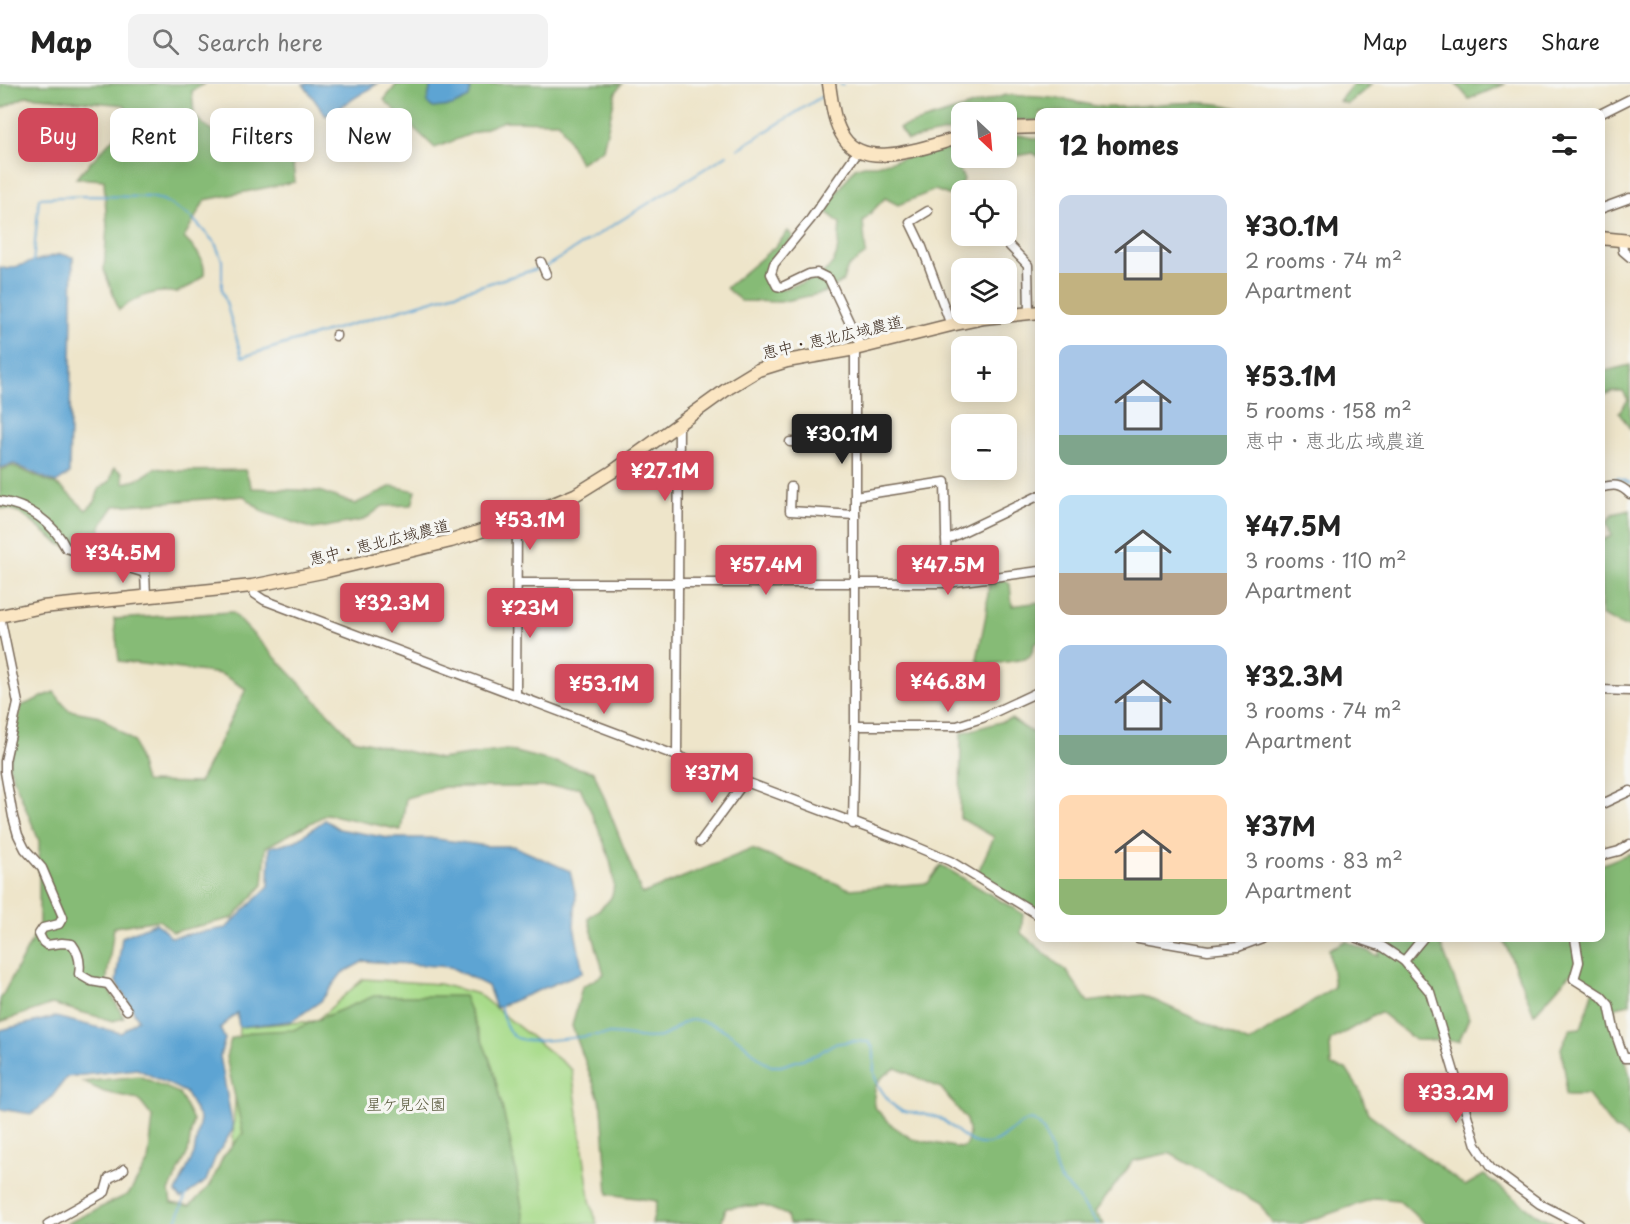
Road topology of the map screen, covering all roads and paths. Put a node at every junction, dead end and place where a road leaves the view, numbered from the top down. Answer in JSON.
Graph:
{"nodes":[{"id":1,"x":829,"y":84,"type":"edge"},
{"id":2,"x":1630,"y":99,"type":"edge"},
{"id":3,"x":1605,"y":112,"type":"edge"},
{"id":4,"x":1035,"y":127,"type":"edge"},
{"id":5,"x":1017,"y":128,"type":"edge"},
{"id":6,"x":951,"y":140,"type":"edge"},
{"id":7,"x":858,"y":151,"type":"junction"},
{"id":8,"x":1630,"y":198,"type":"edge"},
{"id":9,"x":1605,"y":207,"type":"edge"},
{"id":10,"x":928,"y":212,"type":"dead end"},
{"id":11,"x":1605,"y":238,"type":"edge"},
{"id":12,"x":1626,"y":240,"type":"edge"},
{"id":13,"x":1010,"y":246,"type":"edge"},
{"id":14,"x":1630,"y":257,"type":"edge"},
{"id":15,"x":541,"y":262,"type":"dead end"},
{"id":16,"x":546,"y":273,"type":"dead end"},
{"id":17,"x":1034,"y":313,"type":"edge"},
{"id":18,"x":951,"y":325,"type":"junction"},
{"id":19,"x":858,"y":348,"type":"junction"},
{"id":20,"x":679,"y":423,"type":"junction"},
{"id":21,"x":790,"y":442,"type":"dead end"},
{"id":22,"x":855,"y":443,"type":"junction"},
{"id":23,"x":791,"y":487,"type":"dead end"},
{"id":24,"x":1605,"y":487,"type":"edge"},
{"id":25,"x":1630,"y":494,"type":"edge"},
{"id":26,"x":855,"y":496,"type":"junction"},
{"id":27,"x":1035,"y":497,"type":"edge"},
{"id":28,"x":0,"y":501,"type":"edge"},
{"id":29,"x":855,"y":515,"type":"junction"},
{"id":30,"x":517,"y":519,"type":"junction"},
{"id":31,"x":946,"y":540,"type":"junction"},
{"id":32,"x":1035,"y":572,"type":"edge"},
{"id":33,"x":677,"y":582,"type":"junction"},
{"id":34,"x":854,"y":582,"type":"junction"},
{"id":35,"x":518,"y":583,"type":"junction"},
{"id":36,"x":947,"y":583,"type":"junction"},
{"id":37,"x":252,"y":586,"type":"junction"},
{"id":38,"x":146,"y":597,"type":"junction"},
{"id":39,"x":0,"y":616,"type":"edge"},
{"id":40,"x":1605,"y":690,"type":"edge"},
{"id":41,"x":1630,"y":691,"type":"edge"},
{"id":42,"x":1035,"y":693,"type":"edge"},
{"id":43,"x":516,"y":695,"type":"junction"},
{"id":44,"x":855,"y":726,"type":"junction"},
{"id":45,"x":677,"y":757,"type":"junction"},
{"id":46,"x":745,"y":781,"type":"junction"},
{"id":47,"x":1630,"y":791,"type":"edge"},
{"id":48,"x":1605,"y":803,"type":"edge"},
{"id":49,"x":854,"y":824,"type":"junction"},
{"id":50,"x":700,"y":842,"type":"dead end"},
{"id":51,"x":1630,"y":844,"type":"edge"},
{"id":52,"x":1605,"y":855,"type":"edge"},
{"id":53,"x":1035,"y":913,"type":"edge"},
{"id":54,"x":1161,"y":942,"type":"edge"},
{"id":55,"x":1251,"y":942,"type":"edge"},
{"id":56,"x":1369,"y":942,"type":"edge"},
{"id":57,"x":1420,"y":942,"type":"edge"},
{"id":58,"x":1576,"y":942,"type":"edge"},
{"id":59,"x":1404,"y":961,"type":"junction"},
{"id":60,"x":127,"y":1010,"type":"dead end"},
{"id":61,"x":1630,"y":1058,"type":"edge"},
{"id":62,"x":124,"y":1169,"type":"dead end"},
{"id":63,"x":48,"y":1224,"type":"edge"},
{"id":64,"x":1579,"y":1224,"type":"edge"}],
"edges":[{"from":1,"to":7,"type":"street"},
{"from":2,"to":3,"type":"street"},
{"from":4,"to":5,"type":"street"},
{"from":6,"to":7,"type":"street"},
{"from":7,"to":19,"type":"street"},
{"from":8,"to":9,"type":"street"},
{"from":10,"to":18,"type":"street"},
{"from":11,"to":12,"type":"street"},
{"from":12,"to":14,"type":"street"},
{"from":13,"to":17,"type":"street"},
{"from":15,"to":16,"type":"street"},
{"from":17,"to":18,"type":"street","name":"恵中・恵北広域農道"},
{"from":18,"to":19,"type":"street","name":"恵中・恵北広域農道"},
{"from":19,"to":20,"type":"street","name":"恵中・恵北広域農道"},
{"from":19,"to":22,"type":"street"},
{"from":20,"to":30,"type":"street","name":"恵中・恵北広域農道"},
{"from":20,"to":33,"type":"street"},
{"from":21,"to":22,"type":"street"},
{"from":22,"to":26,"type":"street"},
{"from":23,"to":29,"type":"street"},
{"from":24,"to":25,"type":"street"},
{"from":26,"to":29,"type":"street"},
{"from":26,"to":31,"type":"street"},
{"from":27,"to":31,"type":"street"},
{"from":28,"to":38,"type":"street"},
{"from":29,"to":34,"type":"street"},
{"from":30,"to":35,"type":"street"},
{"from":30,"to":37,"type":"street","name":"恵中・恵北広域農道"},
{"from":31,"to":36,"type":"street"},
{"from":32,"to":36,"type":"street"},
{"from":33,"to":34,"type":"street"},
{"from":33,"to":35,"type":"street"},
{"from":33,"to":45,"type":"street"},
{"from":34,"to":36,"type":"street"},
{"from":34,"to":44,"type":"street"},
{"from":35,"to":43,"type":"street"},
{"from":37,"to":38,"type":"street","name":"恵中・恵北広域農道"},
{"from":37,"to":43,"type":"street"},
{"from":38,"to":39,"type":"street","name":"恵中・恵北広域農道"},
{"from":39,"to":60,"type":"street"},
{"from":40,"to":41,"type":"street"},
{"from":42,"to":44,"type":"street"},
{"from":43,"to":45,"type":"street"},
{"from":44,"to":49,"type":"street"},
{"from":45,"to":46,"type":"street"},
{"from":46,"to":49,"type":"street"},
{"from":46,"to":50,"type":"street"},
{"from":47,"to":48,"type":"street"},
{"from":49,"to":53,"type":"street"},
{"from":51,"to":52,"type":"street"},
{"from":54,"to":55,"type":"street"},
{"from":56,"to":59,"type":"street"},
{"from":57,"to":59,"type":"street"},
{"from":58,"to":61,"type":"street"},
{"from":59,"to":64,"type":"street"},
{"from":62,"to":63,"type":"street"}]}
